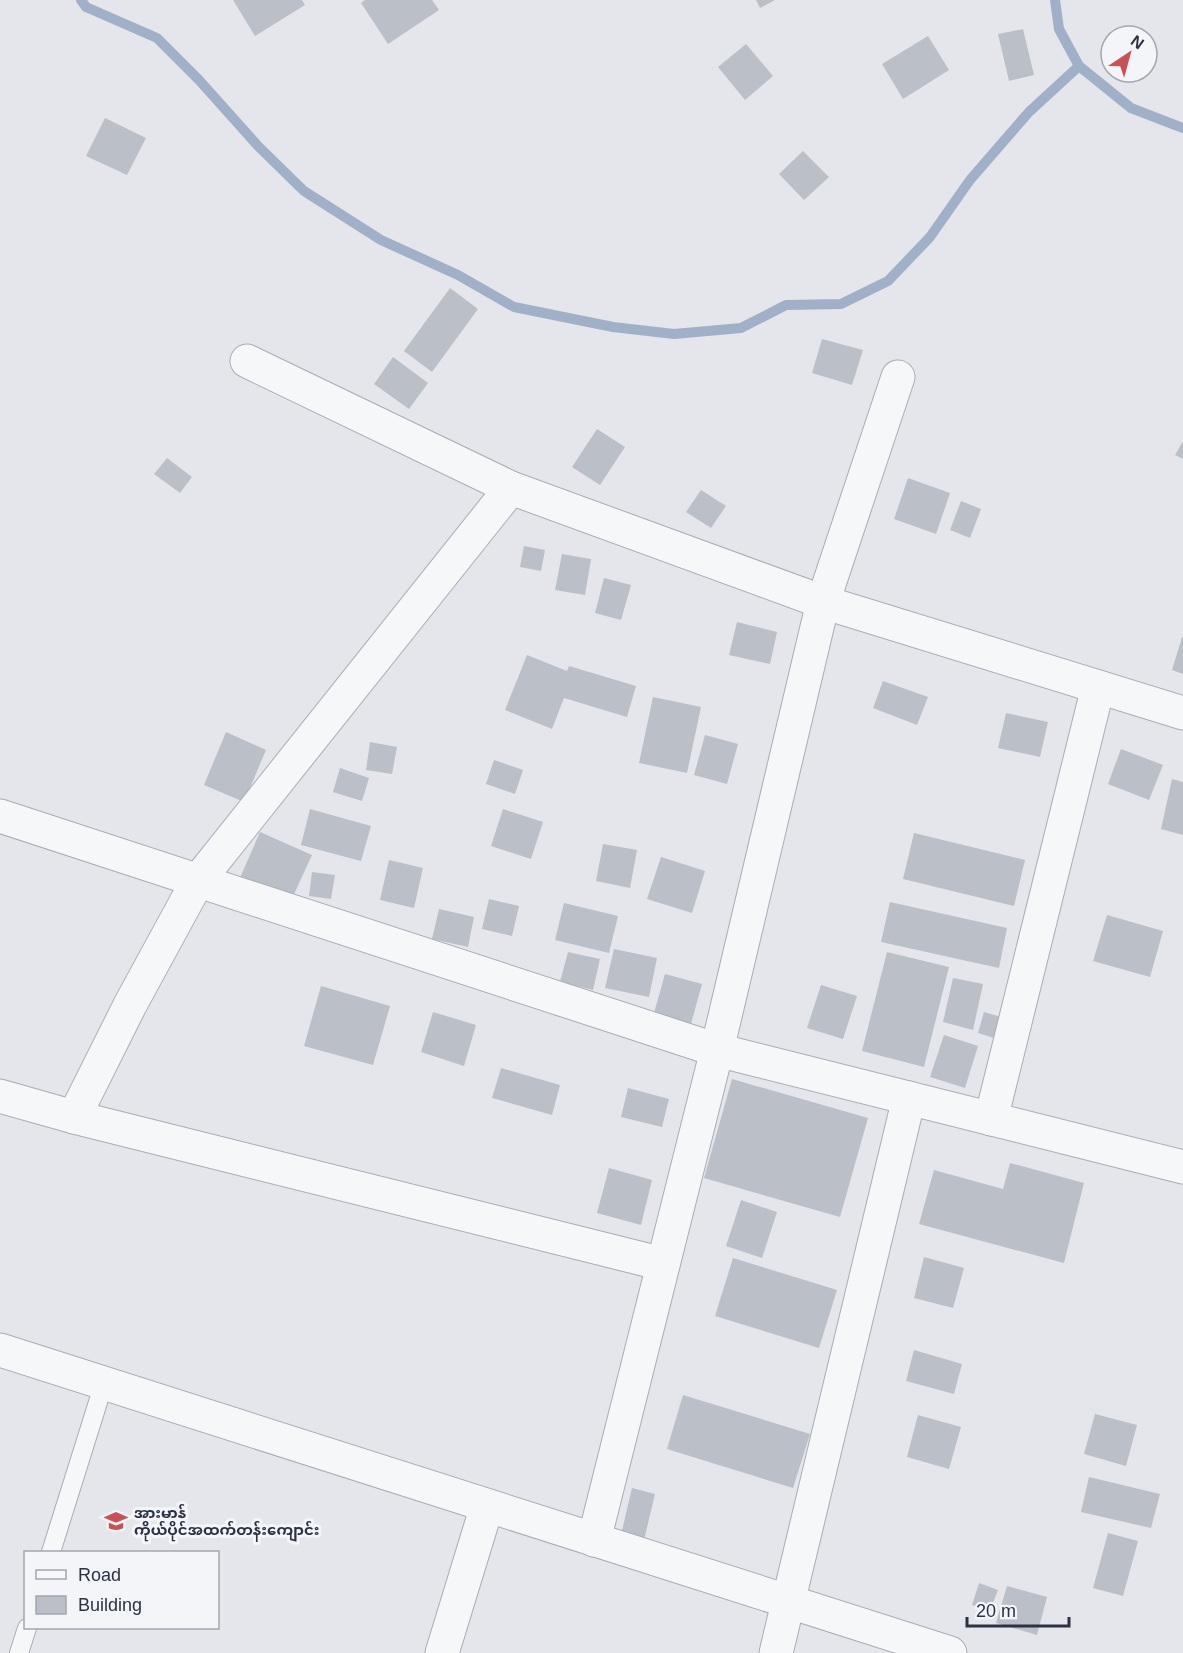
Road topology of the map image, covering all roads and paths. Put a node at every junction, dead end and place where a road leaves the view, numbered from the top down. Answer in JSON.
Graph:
{"nodes":[{"id":1,"x":247,"y":361,"type":"dead end"},
{"id":2,"x":898,"y":377,"type":"dead end"},
{"id":3,"x":511,"y":488,"type":"junction"},
{"id":4,"x":823,"y":602,"type":"junction"},
{"id":5,"x":1098,"y":687,"type":"junction"},
{"id":6,"x":1183,"y":713,"type":"edge"},
{"id":7,"x":0,"y":816,"type":"edge"},
{"id":8,"x":197,"y":882,"type":"junction"},
{"id":9,"x":717,"y":1050,"type":"junction"},
{"id":10,"x":0,"y":1096,"type":"edge"},
{"id":11,"x":909,"y":1098,"type":"junction"},
{"id":12,"x":74,"y":1117,"type":"junction"},
{"id":13,"x":990,"y":1119,"type":"junction"},
{"id":14,"x":1183,"y":1167,"type":"edge"},
{"id":15,"x":663,"y":1264,"type":"junction"},
{"id":16,"x":0,"y":1350,"type":"edge"},
{"id":17,"x":104,"y":1383,"type":"junction"},
{"id":18,"x":487,"y":1506,"type":"junction"},
{"id":19,"x":594,"y":1540,"type":"junction"},
{"id":20,"x":51,"y":1551,"type":"edge"},
{"id":21,"x":789,"y":1602,"type":"junction"},
{"id":22,"x":27,"y":1629,"type":"edge"},
{"id":23,"x":19,"y":1653,"type":"edge"},
{"id":24,"x":442,"y":1653,"type":"edge"},
{"id":25,"x":776,"y":1653,"type":"edge"},
{"id":26,"x":950,"y":1653,"type":"edge"}],
"edges":[{"from":1,"to":3,"type":"street"},
{"from":2,"to":4,"type":"street"},
{"from":3,"to":4,"type":"street"},
{"from":3,"to":8,"type":"street"},
{"from":4,"to":5,"type":"street"},
{"from":4,"to":9,"type":"street"},
{"from":5,"to":6,"type":"street"},
{"from":5,"to":13,"type":"street"},
{"from":7,"to":8,"type":"street"},
{"from":8,"to":9,"type":"street"},
{"from":8,"to":12,"type":"street"},
{"from":9,"to":11,"type":"street"},
{"from":9,"to":15,"type":"street"},
{"from":10,"to":12,"type":"street"},
{"from":11,"to":13,"type":"street"},
{"from":11,"to":21,"type":"street"},
{"from":12,"to":15,"type":"street"},
{"from":13,"to":14,"type":"street"},
{"from":15,"to":19,"type":"street"},
{"from":16,"to":17,"type":"street"},
{"from":17,"to":18,"type":"street"},
{"from":17,"to":20,"type":"lane"},
{"from":18,"to":19,"type":"street"},
{"from":18,"to":24,"type":"street"},
{"from":19,"to":21,"type":"street"},
{"from":21,"to":25,"type":"street"},
{"from":21,"to":26,"type":"street"},
{"from":22,"to":23,"type":"lane"}]}
